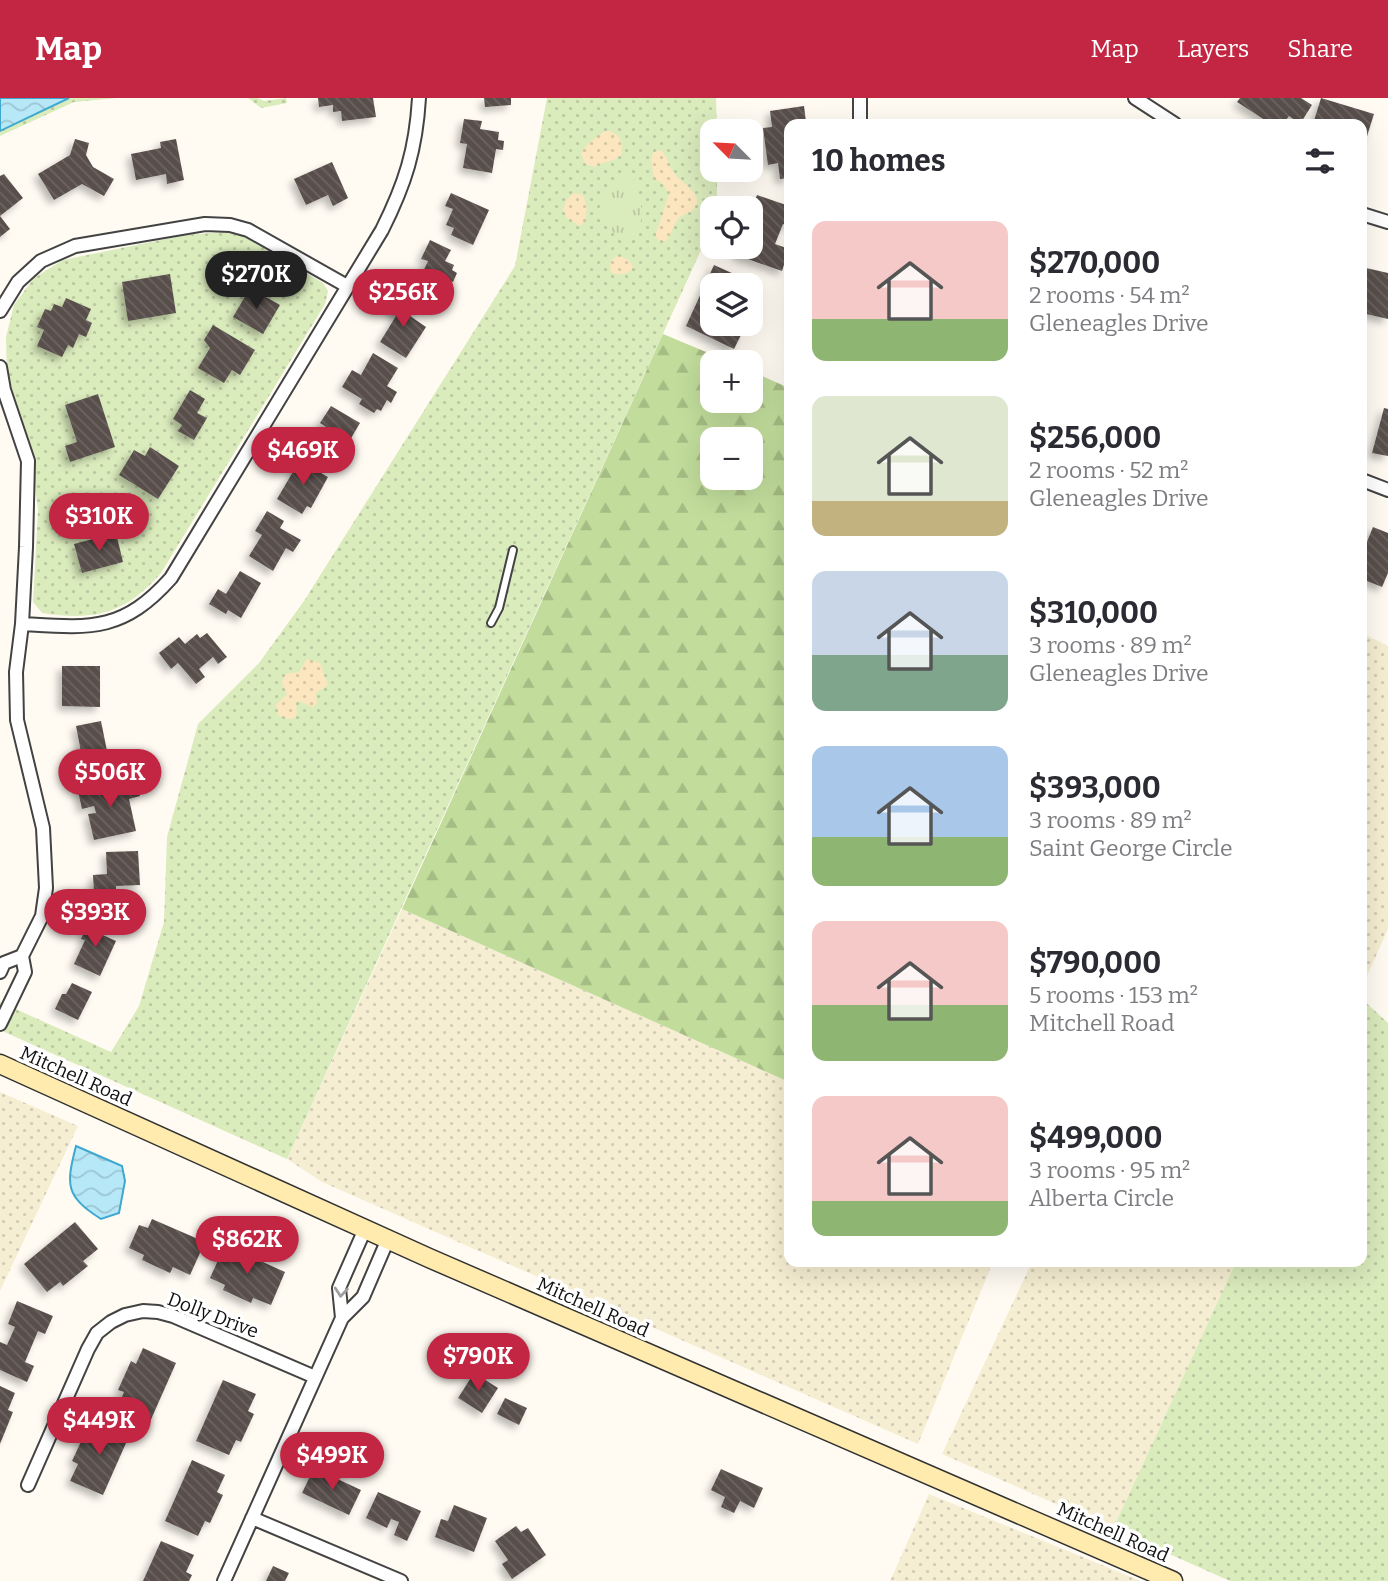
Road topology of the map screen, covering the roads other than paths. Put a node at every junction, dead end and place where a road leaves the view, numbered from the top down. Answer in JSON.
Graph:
{"nodes":[{"id":1,"x":419,"y":98,"type":"edge"},
{"id":2,"x":860,"y":98,"type":"edge"},
{"id":3,"x":1135,"y":98,"type":"edge"},
{"id":4,"x":860,"y":119,"type":"edge"},
{"id":5,"x":1167,"y":119,"type":"edge"},
{"id":6,"x":1367,"y":216,"type":"edge"},
{"id":7,"x":1388,"y":222,"type":"edge"},
{"id":8,"x":347,"y":286,"type":"junction"},
{"id":9,"x":0,"y":311,"type":"edge"},
{"id":10,"x":0,"y":367,"type":"edge"},
{"id":11,"x":1367,"y":483,"type":"edge"},
{"id":12,"x":1388,"y":490,"type":"edge"},
{"id":13,"x":513,"y":550,"type":"dead end"},
{"id":14,"x":491,"y":623,"type":"dead end"},
{"id":15,"x":22,"y":624,"type":"junction"},
{"id":16,"x":22,"y":956,"type":"junction"},
{"id":17,"x":0,"y":972,"type":"edge"},
{"id":18,"x":0,"y":1024,"type":"edge"},
{"id":19,"x":0,"y":1065,"type":"edge"},
{"id":20,"x":365,"y":1228,"type":"junction"},
{"id":21,"x":388,"y":1239,"type":"junction"},
{"id":22,"x":342,"y":1318,"type":"junction"},
{"id":23,"x":315,"y":1377,"type":"junction"},
{"id":24,"x":27,"y":1485,"type":"dead end"},
{"id":25,"x":252,"y":1518,"type":"junction"},
{"id":26,"x":224,"y":1581,"type":"edge"},
{"id":27,"x":401,"y":1581,"type":"edge"},
{"id":28,"x":1172,"y":1581,"type":"edge"}],
"edges":[{"from":1,"to":8,"type":"street"},
{"from":2,"to":4,"type":"street"},
{"from":3,"to":5,"type":"street"},
{"from":6,"to":7,"type":"street"},
{"from":8,"to":9,"type":"street"},
{"from":8,"to":15,"type":"street"},
{"from":10,"to":15,"type":"street"},
{"from":11,"to":12,"type":"street"},
{"from":13,"to":14,"type":"lane"},
{"from":15,"to":16,"type":"street"},
{"from":16,"to":17,"type":"street"},
{"from":16,"to":18,"type":"street"},
{"from":19,"to":20,"type":"street","name":"Mitchell Road"},
{"from":20,"to":21,"type":"street","name":"Mitchell Road"},
{"from":20,"to":22,"type":"street","one_way":true},
{"from":21,"to":22,"type":"street"},
{"from":21,"to":28,"type":"street","name":"Mitchell Road"},
{"from":22,"to":23,"type":"street"},
{"from":23,"to":24,"type":"street","name":"Dolly Drive"},
{"from":23,"to":25,"type":"street"},
{"from":25,"to":26,"type":"street"},
{"from":25,"to":27,"type":"street"}]}
